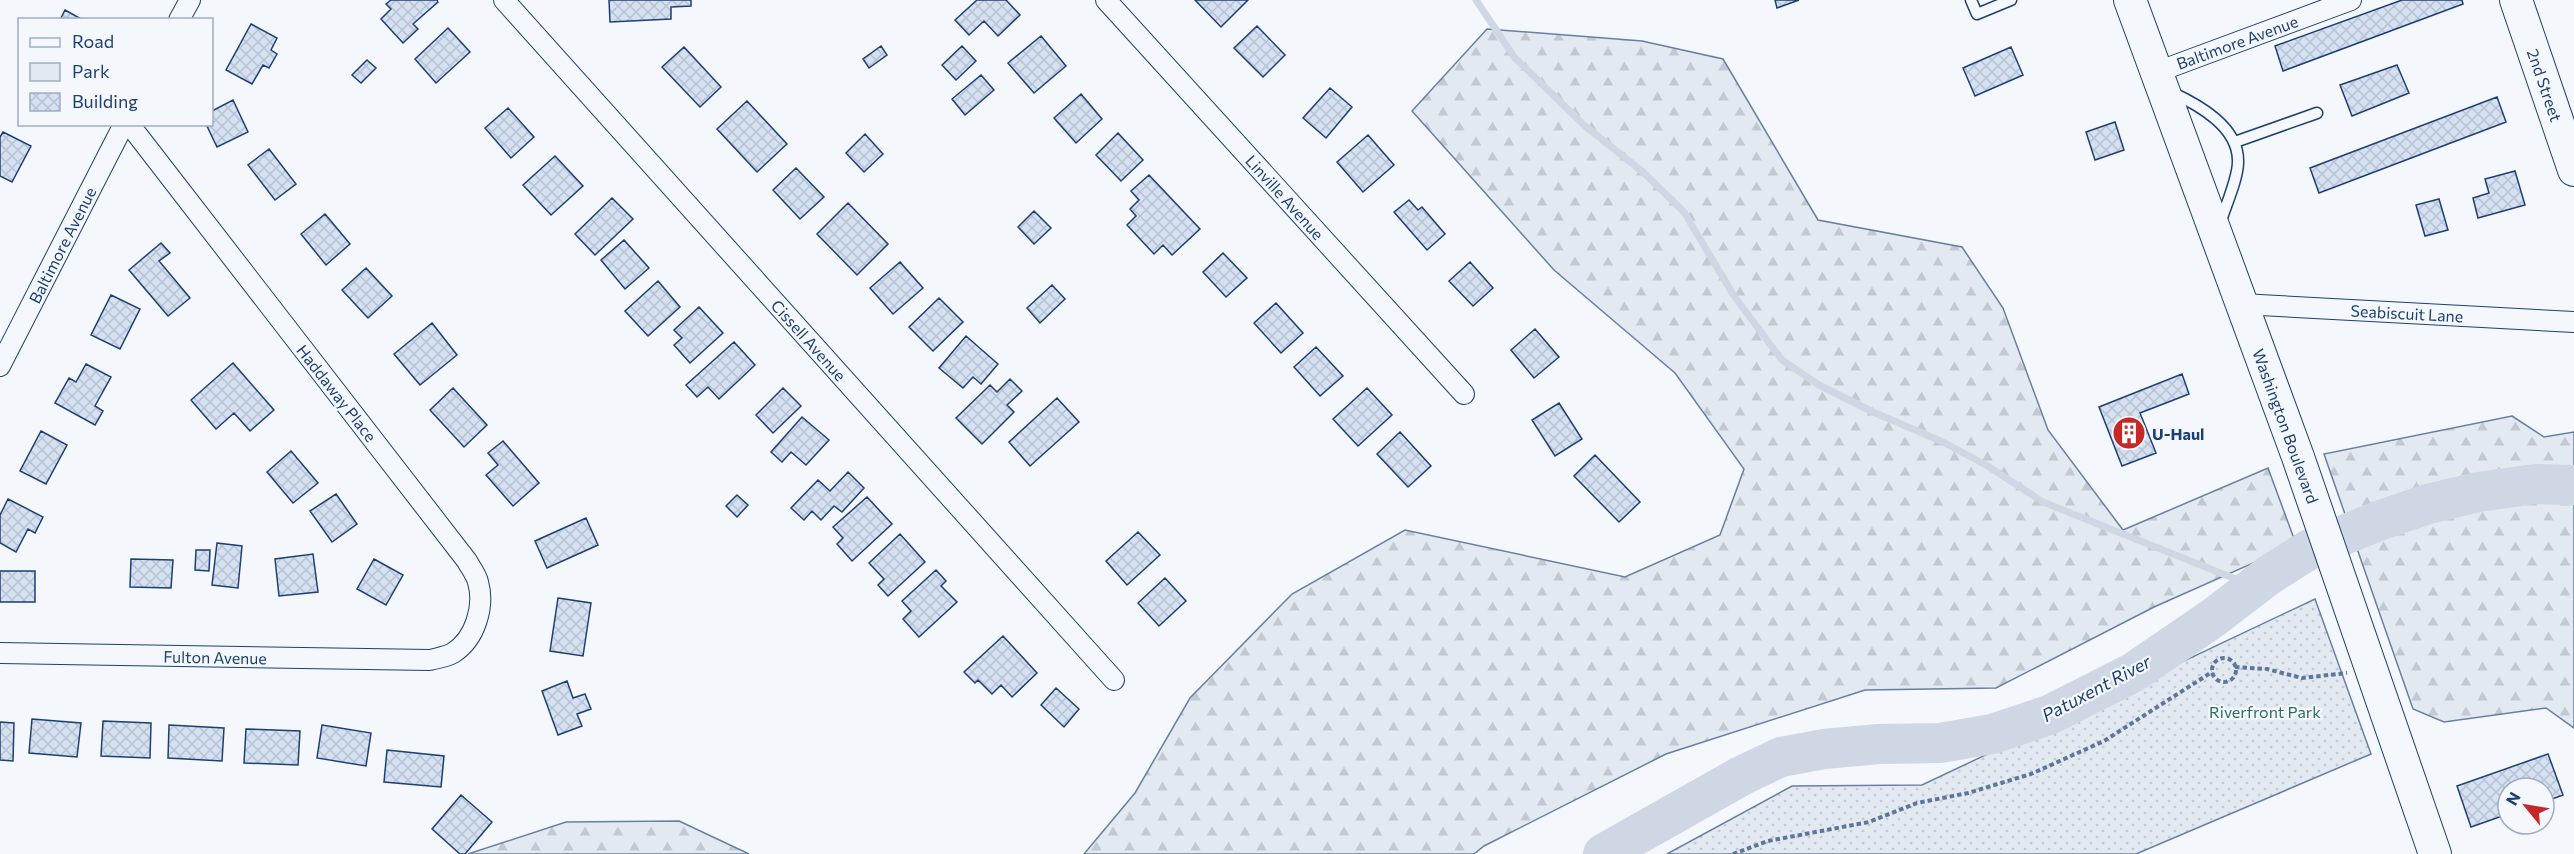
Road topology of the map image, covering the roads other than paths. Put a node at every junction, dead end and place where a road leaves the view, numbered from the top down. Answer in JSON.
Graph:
{"nodes":[{"id":1,"x":190,"y":0,"type":"edge"},
{"id":2,"x":504,"y":0,"type":"edge"},
{"id":3,"x":1107,"y":0,"type":"edge"},
{"id":4,"x":1971,"y":0,"type":"edge"},
{"id":5,"x":2011,"y":0,"type":"edge"},
{"id":6,"x":2130,"y":0,"type":"edge"},
{"id":7,"x":2351,"y":0,"type":"edge"},
{"id":8,"x":2516,"y":0,"type":"edge"},
{"id":9,"x":181,"y":18,"type":"edge"},
{"id":10,"x":2160,"y":80,"type":"junction"},
{"id":11,"x":2317,"y":113,"type":"dead end"},
{"id":12,"x":123,"y":126,"type":"edge"},
{"id":13,"x":131,"y":126,"type":"edge"},
{"id":14,"x":2235,"y":142,"type":"junction"},
{"id":15,"x":2574,"y":170,"type":"edge"},
{"id":16,"x":2216,"y":237,"type":"junction"},
{"id":17,"x":2241,"y":304,"type":"junction"},
{"id":18,"x":2574,"y":322,"type":"edge"},
{"id":19,"x":0,"y":366,"type":"edge"},
{"id":20,"x":1464,"y":394,"type":"dead end"},
{"id":21,"x":0,"y":653,"type":"edge"},
{"id":22,"x":430,"y":660,"type":"joint"},
{"id":23,"x":1114,"y":680,"type":"dead end"},
{"id":24,"x":2435,"y":854,"type":"edge"}],
"edges":[{"from":1,"to":9,"type":"street"},
{"from":2,"to":23,"type":"street","name":"Cissell Avenue"},
{"from":3,"to":20,"type":"street","name":"Linville Avenue"},
{"from":4,"to":5,"type":"lane"},
{"from":6,"to":10,"type":"main road","name":"Washington Boulevard"},
{"from":7,"to":10,"type":"street","name":"Baltimore Avenue"},
{"from":8,"to":15,"type":"main road","name":"2nd Street"},
{"from":10,"to":14,"type":"lane"},
{"from":10,"to":16,"type":"main road","name":"Washington Boulevard"},
{"from":11,"to":14,"type":"lane"},
{"from":12,"to":19,"type":"street","name":"Baltimore Avenue"},
{"from":13,"to":22,"type":"street","name":"Haddaway Place"},
{"from":14,"to":16,"type":"lane"},
{"from":16,"to":17,"type":"main road","name":"Washington Boulevard"},
{"from":17,"to":18,"type":"street","name":"Seabiscuit Lane"},
{"from":17,"to":24,"type":"main road","name":"Washington Boulevard"},
{"from":21,"to":22,"type":"street","name":"Fulton Avenue"}]}
